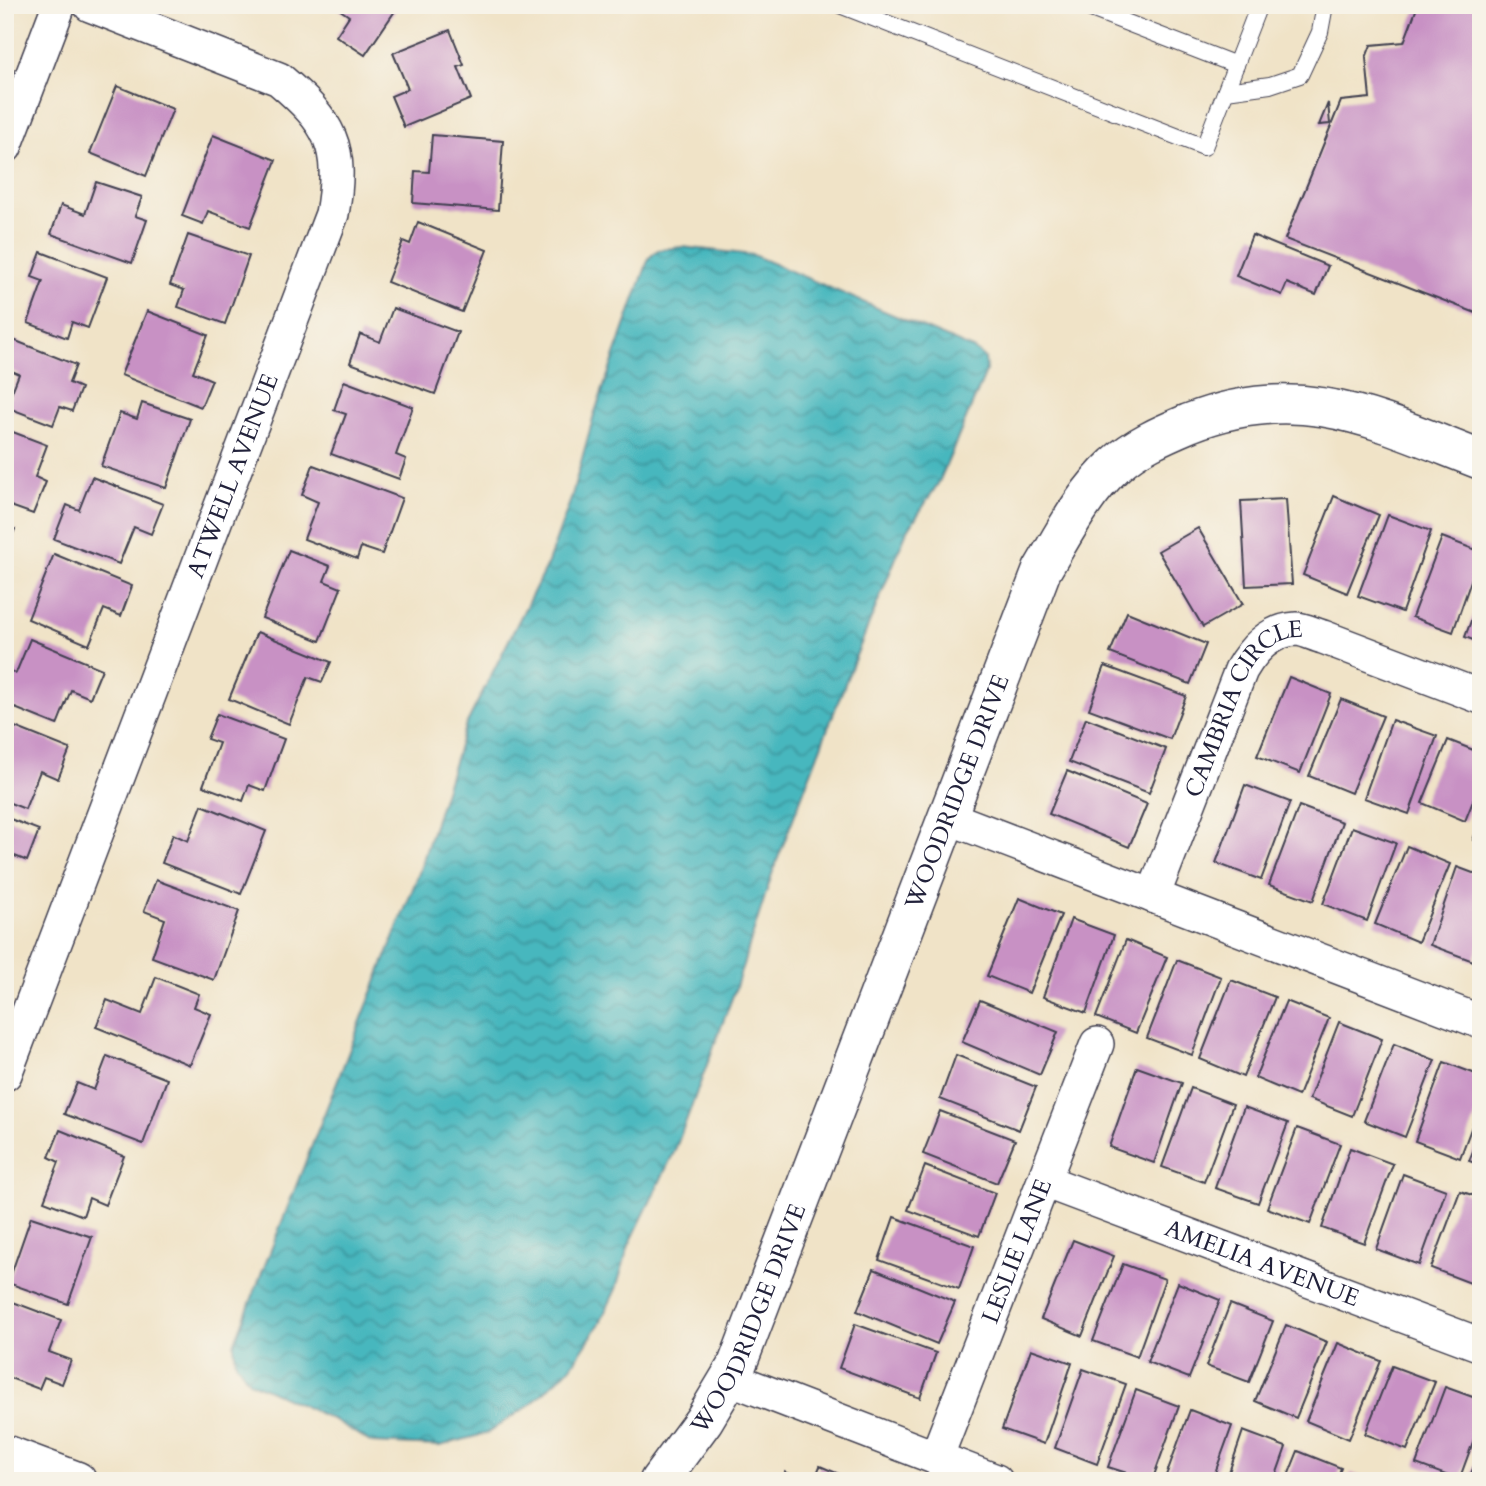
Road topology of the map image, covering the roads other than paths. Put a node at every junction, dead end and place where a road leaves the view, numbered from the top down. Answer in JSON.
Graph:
{"nodes":[{"id":1,"x":59,"y":5,"type":"edge"},
{"id":2,"x":90,"y":5,"type":"edge"},
{"id":3,"x":840,"y":5,"type":"edge"},
{"id":4,"x":1081,"y":5,"type":"edge"},
{"id":5,"x":1259,"y":5,"type":"edge"},
{"id":6,"x":1325,"y":5,"type":"edge"},
{"id":7,"x":1236,"y":65,"type":"junction"},
{"id":8,"x":1226,"y":91,"type":"junction"},
{"id":9,"x":5,"y":147,"type":"edge"},
{"id":10,"x":1481,"y":460,"type":"edge"},
{"id":11,"x":1481,"y":697,"type":"edge"},
{"id":12,"x":947,"y":817,"type":"junction"},
{"id":13,"x":1153,"y":896,"type":"junction"},
{"id":14,"x":1481,"y":1022,"type":"edge"},
{"id":15,"x":1097,"y":1044,"type":"dead end"},
{"id":16,"x":5,"y":1074,"type":"edge"},
{"id":17,"x":1044,"y":1181,"type":"junction"},
{"id":18,"x":1481,"y":1345,"type":"edge"},
{"id":19,"x":729,"y":1378,"type":"junction"},
{"id":20,"x":5,"y":1454,"type":"edge"},
{"id":21,"x":936,"y":1458,"type":"junction"},
{"id":22,"x":78,"y":1481,"type":"edge"},
{"id":23,"x":659,"y":1481,"type":"edge"},
{"id":24,"x":996,"y":1481,"type":"edge"}],
"edges":[{"from":1,"to":9,"type":"street"},
{"from":2,"to":16,"type":"street","name":"ATWELL AVENUE"},
{"from":3,"to":8,"type":"lane"},
{"from":4,"to":7,"type":"lane"},
{"from":5,"to":7,"type":"lane"},
{"from":6,"to":8,"type":"lane"},
{"from":7,"to":8,"type":"lane"},
{"from":10,"to":12,"type":"street","name":"WOODRIDGE DRIVE"},
{"from":11,"to":13,"type":"street","name":"CAMBRIA CIRCLE"},
{"from":12,"to":13,"type":"street"},
{"from":12,"to":19,"type":"street","name":"WOODRIDGE DRIVE"},
{"from":13,"to":14,"type":"street"},
{"from":15,"to":17,"type":"street","name":"LESLIE LANE"},
{"from":17,"to":18,"type":"street","name":"AMELIA AVENUE"},
{"from":17,"to":21,"type":"street","name":"LESLIE LANE"},
{"from":19,"to":21,"type":"street"},
{"from":19,"to":23,"type":"street","name":"WOODRIDGE DRIVE"},
{"from":20,"to":22,"type":"street"},
{"from":21,"to":24,"type":"street"}]}
